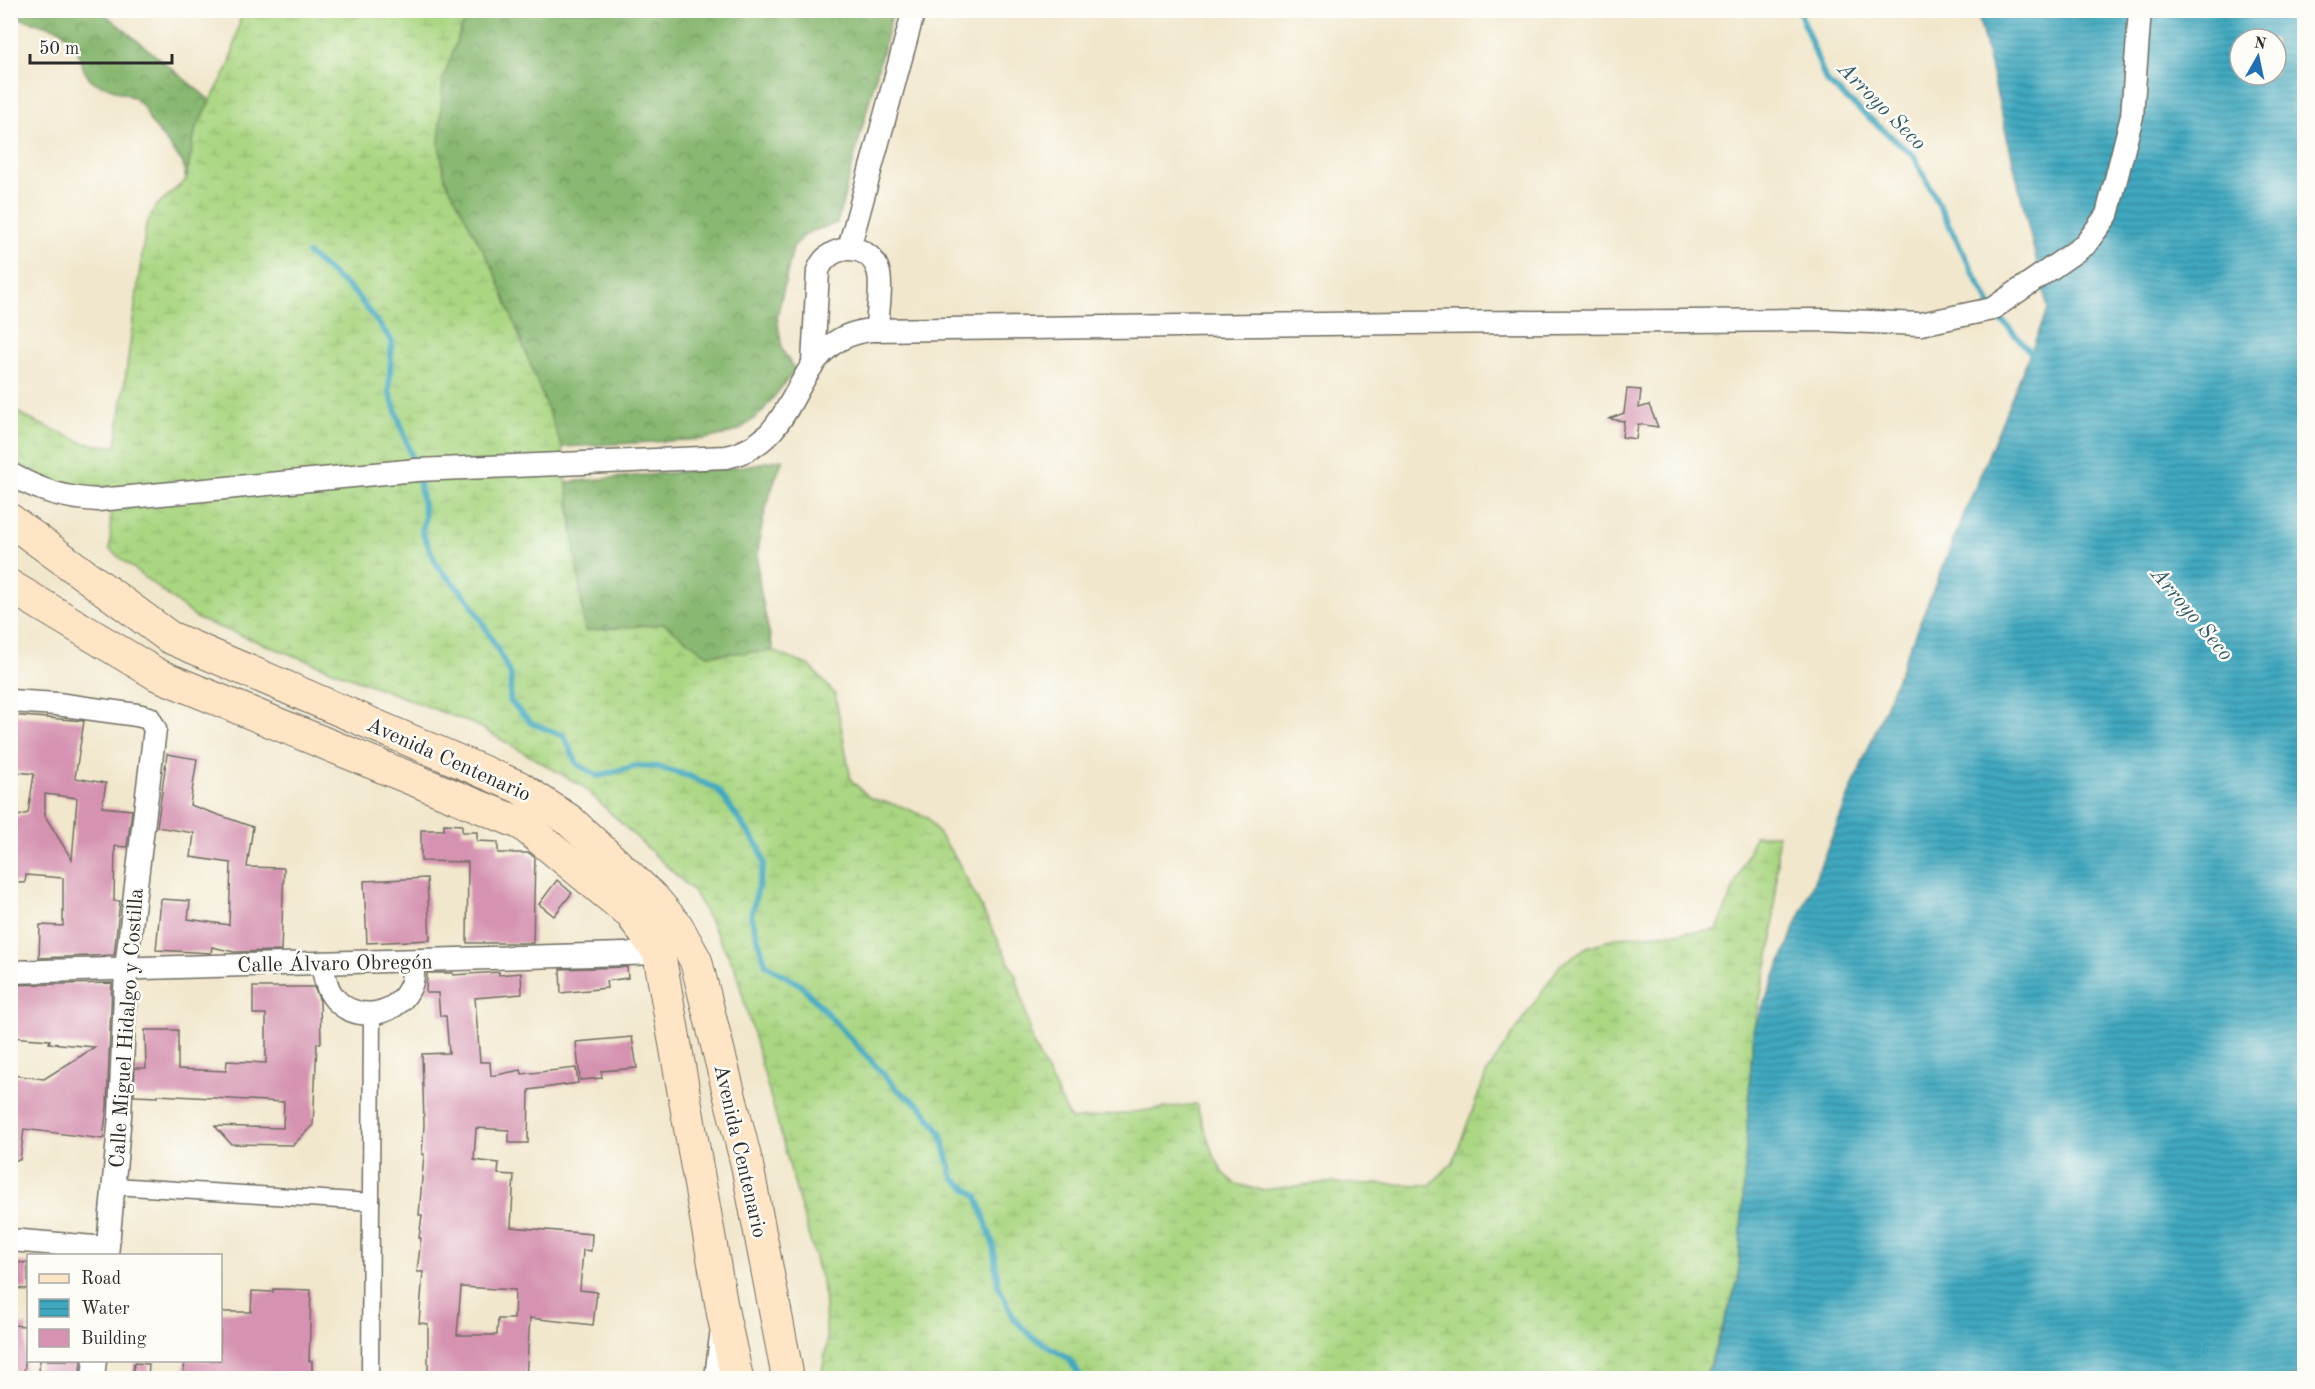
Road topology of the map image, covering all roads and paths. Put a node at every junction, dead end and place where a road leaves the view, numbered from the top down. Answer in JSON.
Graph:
{"nodes":[{"id":1,"x":914,"y":10,"type":"edge"},
{"id":2,"x":2140,"y":10,"type":"edge"},
{"id":3,"x":849,"y":248,"type":"junction"},
{"id":4,"x":877,"y":330,"type":"junction"},
{"id":5,"x":813,"y":363,"type":"junction"},
{"id":6,"x":10,"y":474,"type":"edge"},
{"id":7,"x":10,"y":520,"type":"edge"},
{"id":8,"x":10,"y":586,"type":"edge"},
{"id":9,"x":10,"y":701,"type":"edge"},
{"id":10,"x":659,"y":953,"type":"junction"},
{"id":11,"x":413,"y":962,"type":"junction"},
{"id":12,"x":322,"y":964,"type":"junction"},
{"id":13,"x":126,"y":968,"type":"junction"},
{"id":14,"x":10,"y":972,"type":"edge"},
{"id":15,"x":372,"y":1014,"type":"junction"},
{"id":16,"x":114,"y":1186,"type":"junction"},
{"id":17,"x":371,"y":1202,"type":"junction"},
{"id":18,"x":10,"y":1240,"type":"edge"},
{"id":19,"x":107,"y":1252,"type":"edge"},
{"id":20,"x":723,"y":1314,"type":"junction"},
{"id":21,"x":95,"y":1362,"type":"edge"},
{"id":22,"x":93,"y":1378,"type":"edge"},
{"id":23,"x":369,"y":1378,"type":"edge"},
{"id":24,"x":716,"y":1378,"type":"edge"},
{"id":25,"x":737,"y":1378,"type":"edge"},
{"id":26,"x":788,"y":1378,"type":"edge"}],
"edges":[{"from":1,"to":3,"type":"street"},
{"from":2,"to":4,"type":"street"},
{"from":3,"to":4,"type":"street"},
{"from":3,"to":5,"type":"street"},
{"from":4,"to":5,"type":"street"},
{"from":5,"to":6,"type":"street"},
{"from":7,"to":26,"type":"main road","name":"Avenida Centenario"},
{"from":8,"to":10,"type":"main road","name":"Avenida Centenario"},
{"from":9,"to":13,"type":"street","name":"Calle Miguel Hidalgo y Costilla"},
{"from":10,"to":11,"type":"street","name":"Calle Álvaro Obregón"},
{"from":10,"to":20,"type":"main road","name":"Avenida Centenario"},
{"from":11,"to":12,"type":"street","name":"Calle Álvaro Obregón"},
{"from":11,"to":15,"type":"street"},
{"from":12,"to":13,"type":"street","name":"Calle Álvaro Obregón"},
{"from":12,"to":15,"type":"street"},
{"from":13,"to":14,"type":"street","name":"Calle Álvaro Obregón"},
{"from":13,"to":16,"type":"street","name":"Calle Miguel Hidalgo y Costilla"},
{"from":15,"to":17,"type":"street"},
{"from":16,"to":17,"type":"street"},
{"from":16,"to":19,"type":"street","name":"Calle Miguel Hidalgo y Costilla"},
{"from":17,"to":23,"type":"street"},
{"from":18,"to":19,"type":"street"},
{"from":20,"to":24,"type":"street"},
{"from":20,"to":25,"type":"main road","name":"Avenida Centenario"},
{"from":21,"to":22,"type":"street"}]}
